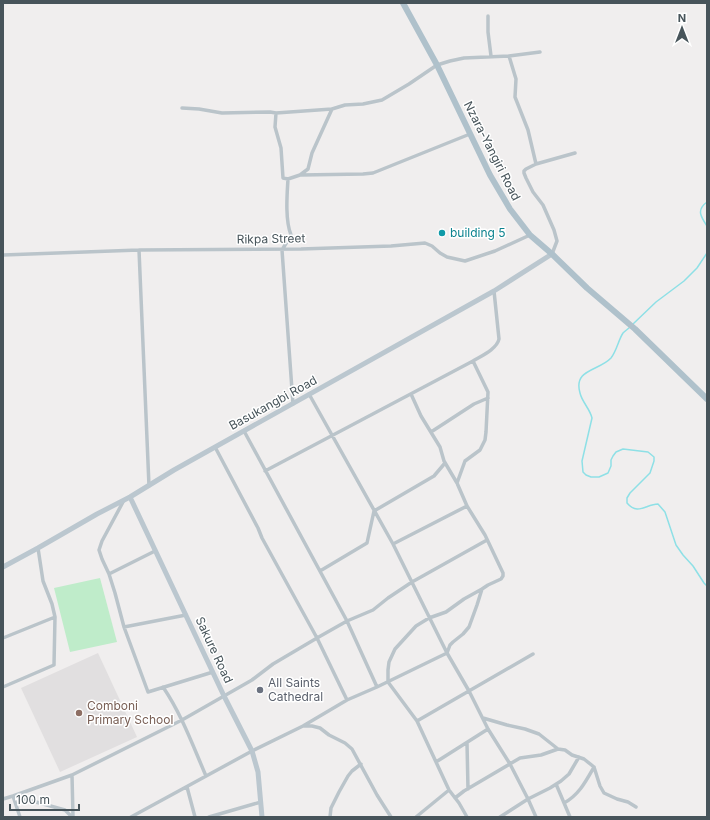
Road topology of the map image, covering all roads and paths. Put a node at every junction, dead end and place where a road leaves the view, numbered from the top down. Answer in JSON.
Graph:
{"nodes":[{"id":1,"x":403,"y":3,"type":"edge"},
{"id":2,"x":488,"y":16,"type":"dead end"},
{"id":3,"x":540,"y":52,"type":"dead end"},
{"id":4,"x":491,"y":56,"type":"junction"},
{"id":5,"x":509,"y":56,"type":"junction"},
{"id":6,"x":437,"y":65,"type":"junction"},
{"id":7,"x":182,"y":108,"type":"dead end"},
{"id":8,"x":332,"y":109,"type":"junction"},
{"id":9,"x":276,"y":113,"type":"junction"},
{"id":10,"x":470,"y":134,"type":"junction"},
{"id":11,"x":575,"y":153,"type":"dead end"},
{"id":12,"x":536,"y":164,"type":"junction"},
{"id":13,"x":300,"y":175,"type":"junction"},
{"id":14,"x":288,"y":179,"type":"junction"},
{"id":15,"x":530,"y":236,"type":"junction"},
{"id":16,"x":139,"y":250,"type":"junction"},
{"id":17,"x":282,"y":250,"type":"junction"},
{"id":18,"x":552,"y":254,"type":"junction"},
{"id":19,"x":3,"y":255,"type":"edge"},
{"id":20,"x":494,"y":291,"type":"junction"},
{"id":21,"x":473,"y":361,"type":"junction"},
{"id":22,"x":309,"y":394,"type":"junction"},
{"id":23,"x":411,"y":394,"type":"junction"},
{"id":24,"x":488,"y":398,"type":"junction"},
{"id":25,"x":707,"y":399,"type":"edge"},
{"id":26,"x":293,"y":404,"type":"junction"},
{"id":27,"x":244,"y":431,"type":"junction"},
{"id":28,"x":431,"y":432,"type":"junction"},
{"id":29,"x":332,"y":436,"type":"junction"},
{"id":30,"x":215,"y":448,"type":"junction"},
{"id":31,"x":445,"y":463,"type":"junction"},
{"id":32,"x":265,"y":471,"type":"junction"},
{"id":33,"x":457,"y":483,"type":"junction"},
{"id":34,"x":149,"y":486,"type":"junction"},
{"id":35,"x":130,"y":497,"type":"junction"},
{"id":36,"x":123,"y":501,"type":"junction"},
{"id":37,"x":467,"y":506,"type":"junction"},
{"id":38,"x":374,"y":511,"type":"junction"},
{"id":39,"x":488,"y":540,"type":"junction"},
{"id":40,"x":392,"y":544,"type":"junction"},
{"id":41,"x":38,"y":548,"type":"junction"},
{"id":42,"x":155,"y":550,"type":"junction"},
{"id":43,"x":3,"y":567,"type":"edge"},
{"id":44,"x":320,"y":571,"type":"junction"},
{"id":45,"x":109,"y":574,"type":"junction"},
{"id":46,"x":412,"y":582,"type":"junction"},
{"id":47,"x":482,"y":589,"type":"junction"},
{"id":48,"x":186,"y":615,"type":"junction"},
{"id":49,"x":55,"y":617,"type":"junction"},
{"id":50,"x":430,"y":618,"type":"junction"},
{"id":51,"x":346,"y":621,"type":"junction"},
{"id":52,"x":124,"y":627,"type":"junction"},
{"id":53,"x":3,"y":638,"type":"edge"},
{"id":54,"x":318,"y":638,"type":"junction"},
{"id":55,"x":447,"y":653,"type":"junction"},
{"id":56,"x":533,"y":654,"type":"dead end"},
{"id":57,"x":213,"y":672,"type":"junction"},
{"id":58,"x":388,"y":682,"type":"junction"},
{"id":59,"x":3,"y":687,"type":"edge"},
{"id":60,"x":163,"y":687,"type":"junction"},
{"id":61,"x":377,"y":687,"type":"junction"},
{"id":62,"x":469,"y":691,"type":"junction"},
{"id":63,"x":224,"y":696,"type":"junction"},
{"id":64,"x":347,"y":700,"type":"junction"},
{"id":65,"x":483,"y":718,"type":"junction"},
{"id":66,"x":182,"y":720,"type":"junction"},
{"id":67,"x":417,"y":721,"type":"junction"},
{"id":68,"x":303,"y":726,"type":"junction"},
{"id":69,"x":488,"y":729,"type":"junction"},
{"id":70,"x":467,"y":743,"type":"junction"},
{"id":71,"x":558,"y":749,"type":"junction"},
{"id":72,"x":252,"y":751,"type":"junction"},
{"id":73,"x":579,"y":757,"type":"junction"},
{"id":74,"x":436,"y":762,"type":"junction"},
{"id":75,"x":361,"y":764,"type":"junction"},
{"id":76,"x":510,"y":764,"type":"junction"},
{"id":77,"x":594,"y":767,"type":"junction"},
{"id":78,"x":72,"y":775,"type":"junction"},
{"id":79,"x":206,"y":776,"type":"junction"},
{"id":80,"x":556,"y":784,"type":"junction"},
{"id":81,"x":187,"y":787,"type":"junction"},
{"id":82,"x":468,"y":789,"type":"junction"},
{"id":83,"x":449,"y":790,"type":"junction"},
{"id":84,"x":13,"y":796,"type":"junction"},
{"id":85,"x":4,"y":798,"type":"edge"},
{"id":86,"x":455,"y":798,"type":"junction"},
{"id":87,"x":528,"y":799,"type":"junction"},
{"id":88,"x":261,"y":802,"type":"junction"},
{"id":89,"x":564,"y":803,"type":"junction"},
{"id":90,"x":636,"y":807,"type":"dead end"},
{"id":91,"x":20,"y":817,"type":"edge"},
{"id":92,"x":72,"y":817,"type":"edge"},
{"id":93,"x":131,"y":817,"type":"edge"},
{"id":94,"x":195,"y":817,"type":"edge"},
{"id":95,"x":210,"y":817,"type":"edge"},
{"id":96,"x":262,"y":817,"type":"edge"},
{"id":97,"x":330,"y":817,"type":"edge"},
{"id":98,"x":391,"y":817,"type":"edge"},
{"id":99,"x":416,"y":817,"type":"edge"},
{"id":100,"x":467,"y":817,"type":"edge"},
{"id":101,"x":500,"y":817,"type":"edge"},
{"id":102,"x":536,"y":817,"type":"edge"},
{"id":103,"x":570,"y":817,"type":"edge"}],
"edges":[{"from":1,"to":6,"type":"main road","name":"Nzara-Yangiri Road"},
{"from":2,"to":4,"type":"street"},
{"from":3,"to":5,"type":"street"},
{"from":4,"to":5,"type":"street"},
{"from":4,"to":6,"type":"street"},
{"from":5,"to":12,"type":"street"},
{"from":6,"to":8,"type":"street"},
{"from":6,"to":10,"type":"main road","name":"Nzara-Yangiri Road"},
{"from":7,"to":9,"type":"street"},
{"from":8,"to":9,"type":"street"},
{"from":8,"to":13,"type":"street"},
{"from":9,"to":14,"type":"street"},
{"from":10,"to":13,"type":"street"},
{"from":10,"to":15,"type":"main road","name":"Nzara-Yangiri Road"},
{"from":11,"to":12,"type":"street"},
{"from":12,"to":18,"type":"street"},
{"from":13,"to":14,"type":"street"},
{"from":14,"to":17,"type":"street"},
{"from":15,"to":17,"type":"street","name":"Rikpa Street"},
{"from":15,"to":18,"type":"main road","name":"Nzara-Yangiri Road"},
{"from":16,"to":17,"type":"street","name":"Rikpa Street"},
{"from":16,"to":19,"type":"street","name":"Rikpa Street"},
{"from":16,"to":34,"type":"street"},
{"from":17,"to":26,"type":"street"},
{"from":18,"to":20,"type":"street","name":"Basukangbi Road"},
{"from":18,"to":25,"type":"main road","name":"Nzara-Yangiri Road"},
{"from":20,"to":21,"type":"street"},
{"from":20,"to":22,"type":"street","name":"Basukangbi Road"},
{"from":21,"to":23,"type":"street"},
{"from":21,"to":24,"type":"street"},
{"from":22,"to":26,"type":"street","name":"Basukangbi Road"},
{"from":22,"to":29,"type":"street"},
{"from":23,"to":28,"type":"street"},
{"from":23,"to":29,"type":"street"},
{"from":24,"to":28,"type":"street"},
{"from":24,"to":33,"type":"street"},
{"from":26,"to":27,"type":"street","name":"Basukangbi Road"},
{"from":27,"to":30,"type":"street","name":"Basukangbi Road"},
{"from":27,"to":32,"type":"street"},
{"from":28,"to":31,"type":"street"},
{"from":29,"to":32,"type":"street"},
{"from":29,"to":38,"type":"street"},
{"from":30,"to":34,"type":"street","name":"Basukangbi Road"},
{"from":30,"to":54,"type":"street"},
{"from":31,"to":33,"type":"street"},
{"from":31,"to":38,"type":"street"},
{"from":32,"to":44,"type":"street"},
{"from":33,"to":37,"type":"street"},
{"from":34,"to":35,"type":"street","name":"Basukangbi Road"},
{"from":35,"to":36,"type":"street","name":"Basukangbi Road"},
{"from":35,"to":42,"type":"street","name":"Sakure Road"},
{"from":36,"to":41,"type":"street","name":"Basukangbi Road"},
{"from":36,"to":45,"type":"street"},
{"from":37,"to":39,"type":"street"},
{"from":37,"to":40,"type":"street"},
{"from":38,"to":40,"type":"street"},
{"from":38,"to":44,"type":"street"},
{"from":39,"to":46,"type":"street"},
{"from":39,"to":47,"type":"street"},
{"from":40,"to":46,"type":"street"},
{"from":41,"to":43,"type":"street","name":"Basukangbi Road"},
{"from":41,"to":49,"type":"street"},
{"from":42,"to":45,"type":"street"},
{"from":42,"to":48,"type":"street","name":"Sakure Road"},
{"from":44,"to":51,"type":"street"},
{"from":45,"to":52,"type":"street"},
{"from":46,"to":50,"type":"street"},
{"from":46,"to":51,"type":"street"},
{"from":47,"to":50,"type":"street"},
{"from":47,"to":55,"type":"street"},
{"from":48,"to":52,"type":"street"},
{"from":48,"to":57,"type":"street","name":"Sakure Road"},
{"from":49,"to":53,"type":"street"},
{"from":49,"to":59,"type":"street"},
{"from":50,"to":55,"type":"street"},
{"from":50,"to":58,"type":"street"},
{"from":51,"to":54,"type":"street"},
{"from":51,"to":61,"type":"street"},
{"from":52,"to":60,"type":"street"},
{"from":54,"to":63,"type":"street"},
{"from":54,"to":64,"type":"street"},
{"from":55,"to":58,"type":"street"},
{"from":55,"to":62,"type":"street"},
{"from":56,"to":62,"type":"street"},
{"from":57,"to":60,"type":"street"},
{"from":57,"to":63,"type":"street","name":"Sakure Road"},
{"from":58,"to":61,"type":"street"},
{"from":58,"to":67,"type":"street"},
{"from":60,"to":66,"type":"street"},
{"from":61,"to":64,"type":"street"},
{"from":62,"to":65,"type":"street"},
{"from":62,"to":67,"type":"street"},
{"from":63,"to":66,"type":"street"},
{"from":63,"to":72,"type":"street","name":"Sakure Road"},
{"from":64,"to":68,"type":"street"},
{"from":65,"to":69,"type":"street"},
{"from":65,"to":71,"type":"street"},
{"from":66,"to":78,"type":"street"},
{"from":66,"to":79,"type":"street"},
{"from":67,"to":74,"type":"street"},
{"from":68,"to":72,"type":"street"},
{"from":68,"to":75,"type":"street"},
{"from":69,"to":70,"type":"street"},
{"from":69,"to":76,"type":"street"},
{"from":70,"to":74,"type":"street"},
{"from":70,"to":82,"type":"street"},
{"from":71,"to":73,"type":"street"},
{"from":71,"to":76,"type":"street"},
{"from":72,"to":79,"type":"street"},
{"from":72,"to":88,"type":"street","name":"Sakure Road"},
{"from":73,"to":77,"type":"street"},
{"from":73,"to":80,"type":"street"},
{"from":74,"to":83,"type":"street"},
{"from":75,"to":97,"type":"street"},
{"from":75,"to":98,"type":"street"},
{"from":76,"to":82,"type":"street"},
{"from":76,"to":87,"type":"street"},
{"from":77,"to":89,"type":"street"},
{"from":77,"to":90,"type":"street"},
{"from":78,"to":84,"type":"street"},
{"from":78,"to":92,"type":"street"},
{"from":79,"to":81,"type":"street"},
{"from":80,"to":87,"type":"street"},
{"from":80,"to":89,"type":"street"},
{"from":81,"to":93,"type":"street"},
{"from":81,"to":94,"type":"street"},
{"from":82,"to":86,"type":"street"},
{"from":83,"to":86,"type":"street"},
{"from":83,"to":99,"type":"street"},
{"from":84,"to":85,"type":"street"},
{"from":84,"to":91,"type":"street"},
{"from":84,"to":92,"type":"street"},
{"from":86,"to":100,"type":"street"},
{"from":87,"to":101,"type":"street"},
{"from":87,"to":102,"type":"street"},
{"from":88,"to":95,"type":"street"},
{"from":88,"to":96,"type":"street","name":"Sakure Road"},
{"from":89,"to":103,"type":"street"}]}
